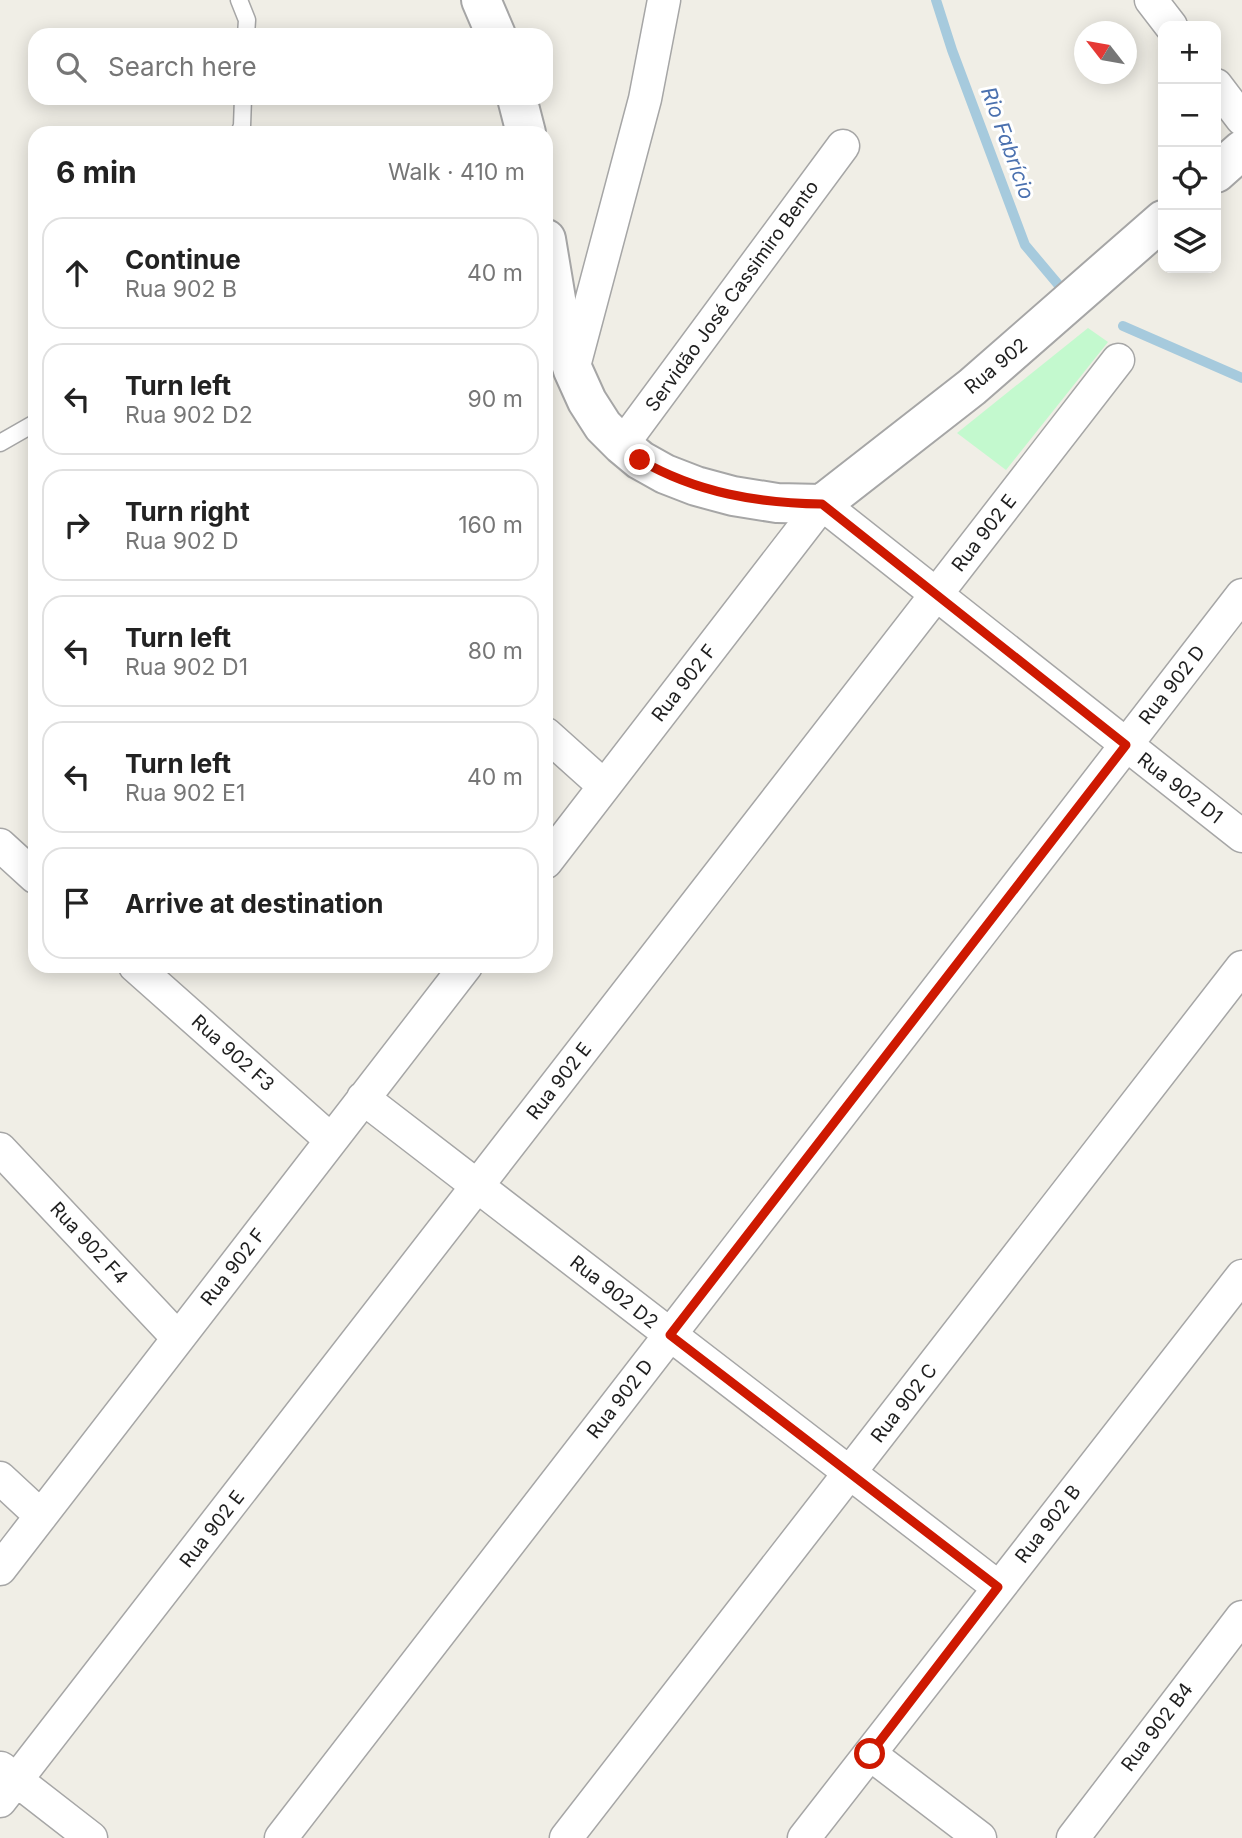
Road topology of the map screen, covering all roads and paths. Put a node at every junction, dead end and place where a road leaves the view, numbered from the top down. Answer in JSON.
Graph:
{"nodes":[{"id":1,"x":239,"y":0,"type":"edge"},
{"id":2,"x":481,"y":0,"type":"edge"},
{"id":3,"x":664,"y":0,"type":"edge"},
{"id":4,"x":1151,"y":0,"type":"edge"},
{"id":5,"x":1167,"y":21,"type":"edge"},
{"id":6,"x":246,"y":28,"type":"edge"},
{"id":7,"x":493,"y":28,"type":"edge"},
{"id":8,"x":1221,"y":92,"type":"edge"},
{"id":9,"x":243,"y":105,"type":"edge"},
{"id":10,"x":519,"y":105,"type":"edge"},
{"id":11,"x":1242,"y":119,"type":"edge"},
{"id":12,"x":242,"y":126,"type":"edge"},
{"id":13,"x":524,"y":126,"type":"edge"},
{"id":14,"x":843,"y":146,"type":"dead end"},
{"id":15,"x":1242,"y":150,"type":"edge"},
{"id":16,"x":1221,"y":169,"type":"edge"},
{"id":17,"x":1158,"y":224,"type":"edge"},
{"id":18,"x":553,"y":281,"type":"edge"},
{"id":19,"x":1118,"y":360,"type":"dead end"},
{"id":20,"x":573,"y":370,"type":"junction"},
{"id":21,"x":28,"y":428,"type":"edge"},
{"id":22,"x":0,"y":443,"type":"edge"},
{"id":23,"x":622,"y":445,"type":"junction"},
{"id":24,"x":822,"y":504,"type":"junction"},
{"id":25,"x":936,"y":594,"type":"junction"},
{"id":26,"x":1242,"y":595,"type":"edge"},
{"id":27,"x":553,"y":740,"type":"edge"},
{"id":28,"x":1126,"y":745,"type":"junction"},
{"id":29,"x":604,"y":786,"type":"junction"},
{"id":30,"x":1242,"y":836,"type":"edge"},
{"id":31,"x":0,"y":845,"type":"edge"},
{"id":32,"x":553,"y":853,"type":"edge"},
{"id":33,"x":28,"y":871,"type":"edge"},
{"id":34,"x":1242,"y":967,"type":"edge"},
{"id":35,"x":143,"y":973,"type":"edge"},
{"id":36,"x":461,"y":973,"type":"edge"},
{"id":37,"x":363,"y":1098,"type":"junction"},
{"id":38,"x":331,"y":1140,"type":"junction"},
{"id":39,"x":0,"y":1149,"type":"edge"},
{"id":40,"x":477,"y":1186,"type":"junction"},
{"id":41,"x":1242,"y":1276,"type":"edge"},
{"id":42,"x":670,"y":1335,"type":"junction"},
{"id":43,"x":178,"y":1338,"type":"junction"},
{"id":44,"x":849,"y":1473,"type":"junction"},
{"id":45,"x":0,"y":1478,"type":"edge"},
{"id":46,"x":41,"y":1516,"type":"junction"},
{"id":47,"x":0,"y":1569,"type":"edge"},
{"id":48,"x":998,"y":1587,"type":"junction"},
{"id":49,"x":1242,"y":1617,"type":"edge"},
{"id":50,"x":870,"y":1754,"type":"junction"},
{"id":51,"x":5,"y":1783,"type":"edge"},
{"id":52,"x":91,"y":1838,"type":"edge"},
{"id":53,"x":281,"y":1838,"type":"edge"},
{"id":54,"x":566,"y":1838,"type":"edge"},
{"id":55,"x":804,"y":1838,"type":"edge"},
{"id":56,"x":980,"y":1838,"type":"edge"},
{"id":57,"x":1073,"y":1838,"type":"edge"}],
"edges":[{"from":1,"to":6,"type":"lane"},
{"from":2,"to":7,"type":"street"},
{"from":3,"to":20,"type":"street"},
{"from":4,"to":5,"type":"street"},
{"from":8,"to":11,"type":"street"},
{"from":9,"to":12,"type":"lane"},
{"from":10,"to":13,"type":"street"},
{"from":14,"to":23,"type":"street","name":"Servidão José Cassimiro Bento"},
{"from":15,"to":16,"type":"street"},
{"from":17,"to":24,"type":"street","name":"Rua 902"},
{"from":18,"to":20,"type":"street"},
{"from":19,"to":25,"type":"street","name":"Rua 902 E"},
{"from":20,"to":23,"type":"street"},
{"from":21,"to":22,"type":"lane"},
{"from":23,"to":24,"type":"street"},
{"from":24,"to":25,"type":"street","name":"Rua 902 D1"},
{"from":24,"to":29,"type":"street","name":"Rua 902 F"},
{"from":25,"to":28,"type":"street","name":"Rua 902 D1"},
{"from":25,"to":40,"type":"street","name":"Rua 902 E"},
{"from":26,"to":28,"type":"street","name":"Rua 902 D"},
{"from":27,"to":29,"type":"street"},
{"from":28,"to":30,"type":"street","name":"Rua 902 D1"},
{"from":28,"to":42,"type":"street","name":"Rua 902 D"},
{"from":29,"to":32,"type":"street","name":"Rua 902 F"},
{"from":31,"to":33,"type":"street"},
{"from":34,"to":44,"type":"street","name":"Rua 902 C"},
{"from":35,"to":38,"type":"street","name":"Rua 902 F3"},
{"from":36,"to":37,"type":"street","name":"Rua 902 F"},
{"from":37,"to":38,"type":"street","name":"Rua 902 F"},
{"from":37,"to":40,"type":"street","name":"Rua 902 D2"},
{"from":38,"to":43,"type":"street","name":"Rua 902 F"},
{"from":39,"to":43,"type":"street","name":"Rua 902 F4"},
{"from":40,"to":42,"type":"street","name":"Rua 902 D2"},
{"from":40,"to":51,"type":"street","name":"Rua 902 E"},
{"from":41,"to":48,"type":"street","name":"Rua 902 B"},
{"from":42,"to":44,"type":"street","name":"Rua 902 D2"},
{"from":42,"to":53,"type":"street","name":"Rua 902 D"},
{"from":43,"to":46,"type":"street","name":"Rua 902 F"},
{"from":44,"to":48,"type":"street","name":"Rua 902 D2"},
{"from":44,"to":54,"type":"street","name":"Rua 902 C"},
{"from":45,"to":46,"type":"street"},
{"from":46,"to":47,"type":"street","name":"Rua 902 F"},
{"from":48,"to":50,"type":"street","name":"Rua 902 B"},
{"from":49,"to":57,"type":"street","name":"Rua 902 B4"},
{"from":50,"to":55,"type":"street","name":"Rua 902 B"},
{"from":50,"to":56,"type":"street"},
{"from":51,"to":52,"type":"street"}]}
